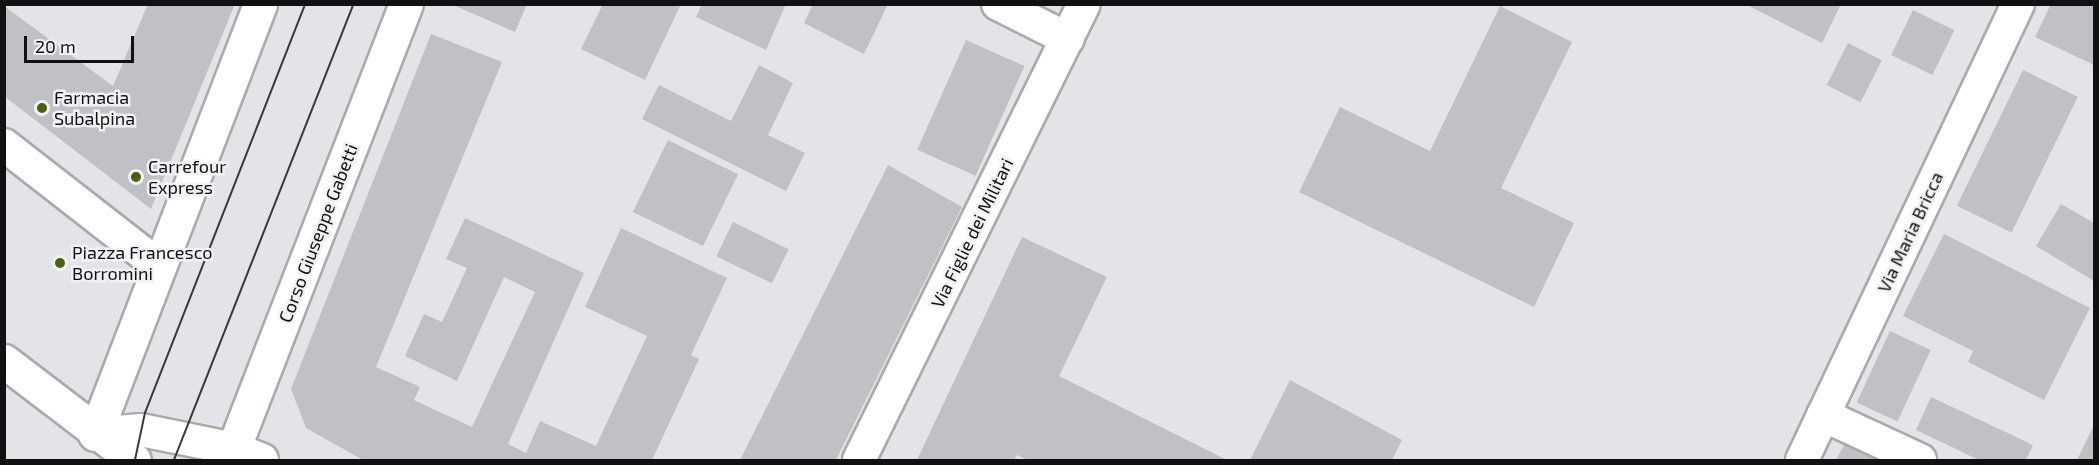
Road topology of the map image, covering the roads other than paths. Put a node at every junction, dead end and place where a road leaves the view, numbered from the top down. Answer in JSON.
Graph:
{"nodes":[{"id":1,"x":261,"y":4,"type":"edge"},
{"id":2,"x":406,"y":4,"type":"edge"},
{"id":3,"x":998,"y":4,"type":"edge"},
{"id":4,"x":1084,"y":4,"type":"edge"},
{"id":5,"x":2018,"y":4,"type":"edge"},
{"id":6,"x":1068,"y":39,"type":"junction"},
{"id":7,"x":4,"y":145,"type":"edge"},
{"id":8,"x":158,"y":265,"type":"junction"},
{"id":9,"x":4,"y":361,"type":"edge"},
{"id":10,"x":1823,"y":415,"type":"junction"},
{"id":11,"x":91,"y":447,"type":"edge"},
{"id":12,"x":242,"y":457,"type":"edge"},
{"id":13,"x":115,"y":460,"type":"edge"},
{"id":14,"x":134,"y":460,"type":"edge"},
{"id":15,"x":859,"y":460,"type":"edge"},
{"id":16,"x":1802,"y":460,"type":"edge"},
{"id":17,"x":1920,"y":460,"type":"edge"}],
"edges":[{"from":1,"to":8,"type":"street"},
{"from":2,"to":12,"type":"street","name":"Corso Giuseppe Gabetti"},
{"from":3,"to":6,"type":"street"},
{"from":4,"to":6,"type":"street","name":"Via Figlie dei Militari"},
{"from":5,"to":10,"type":"street","name":"Via Maria Bricca"},
{"from":6,"to":15,"type":"street","name":"Via Figlie dei Militari"},
{"from":7,"to":8,"type":"street"},
{"from":8,"to":11,"type":"street"},
{"from":9,"to":11,"type":"street"},
{"from":10,"to":16,"type":"street","name":"Via Maria Bricca"},
{"from":10,"to":17,"type":"street"},
{"from":11,"to":12,"type":"street"},
{"from":11,"to":13,"type":"street"},
{"from":11,"to":14,"type":"street"}]}
